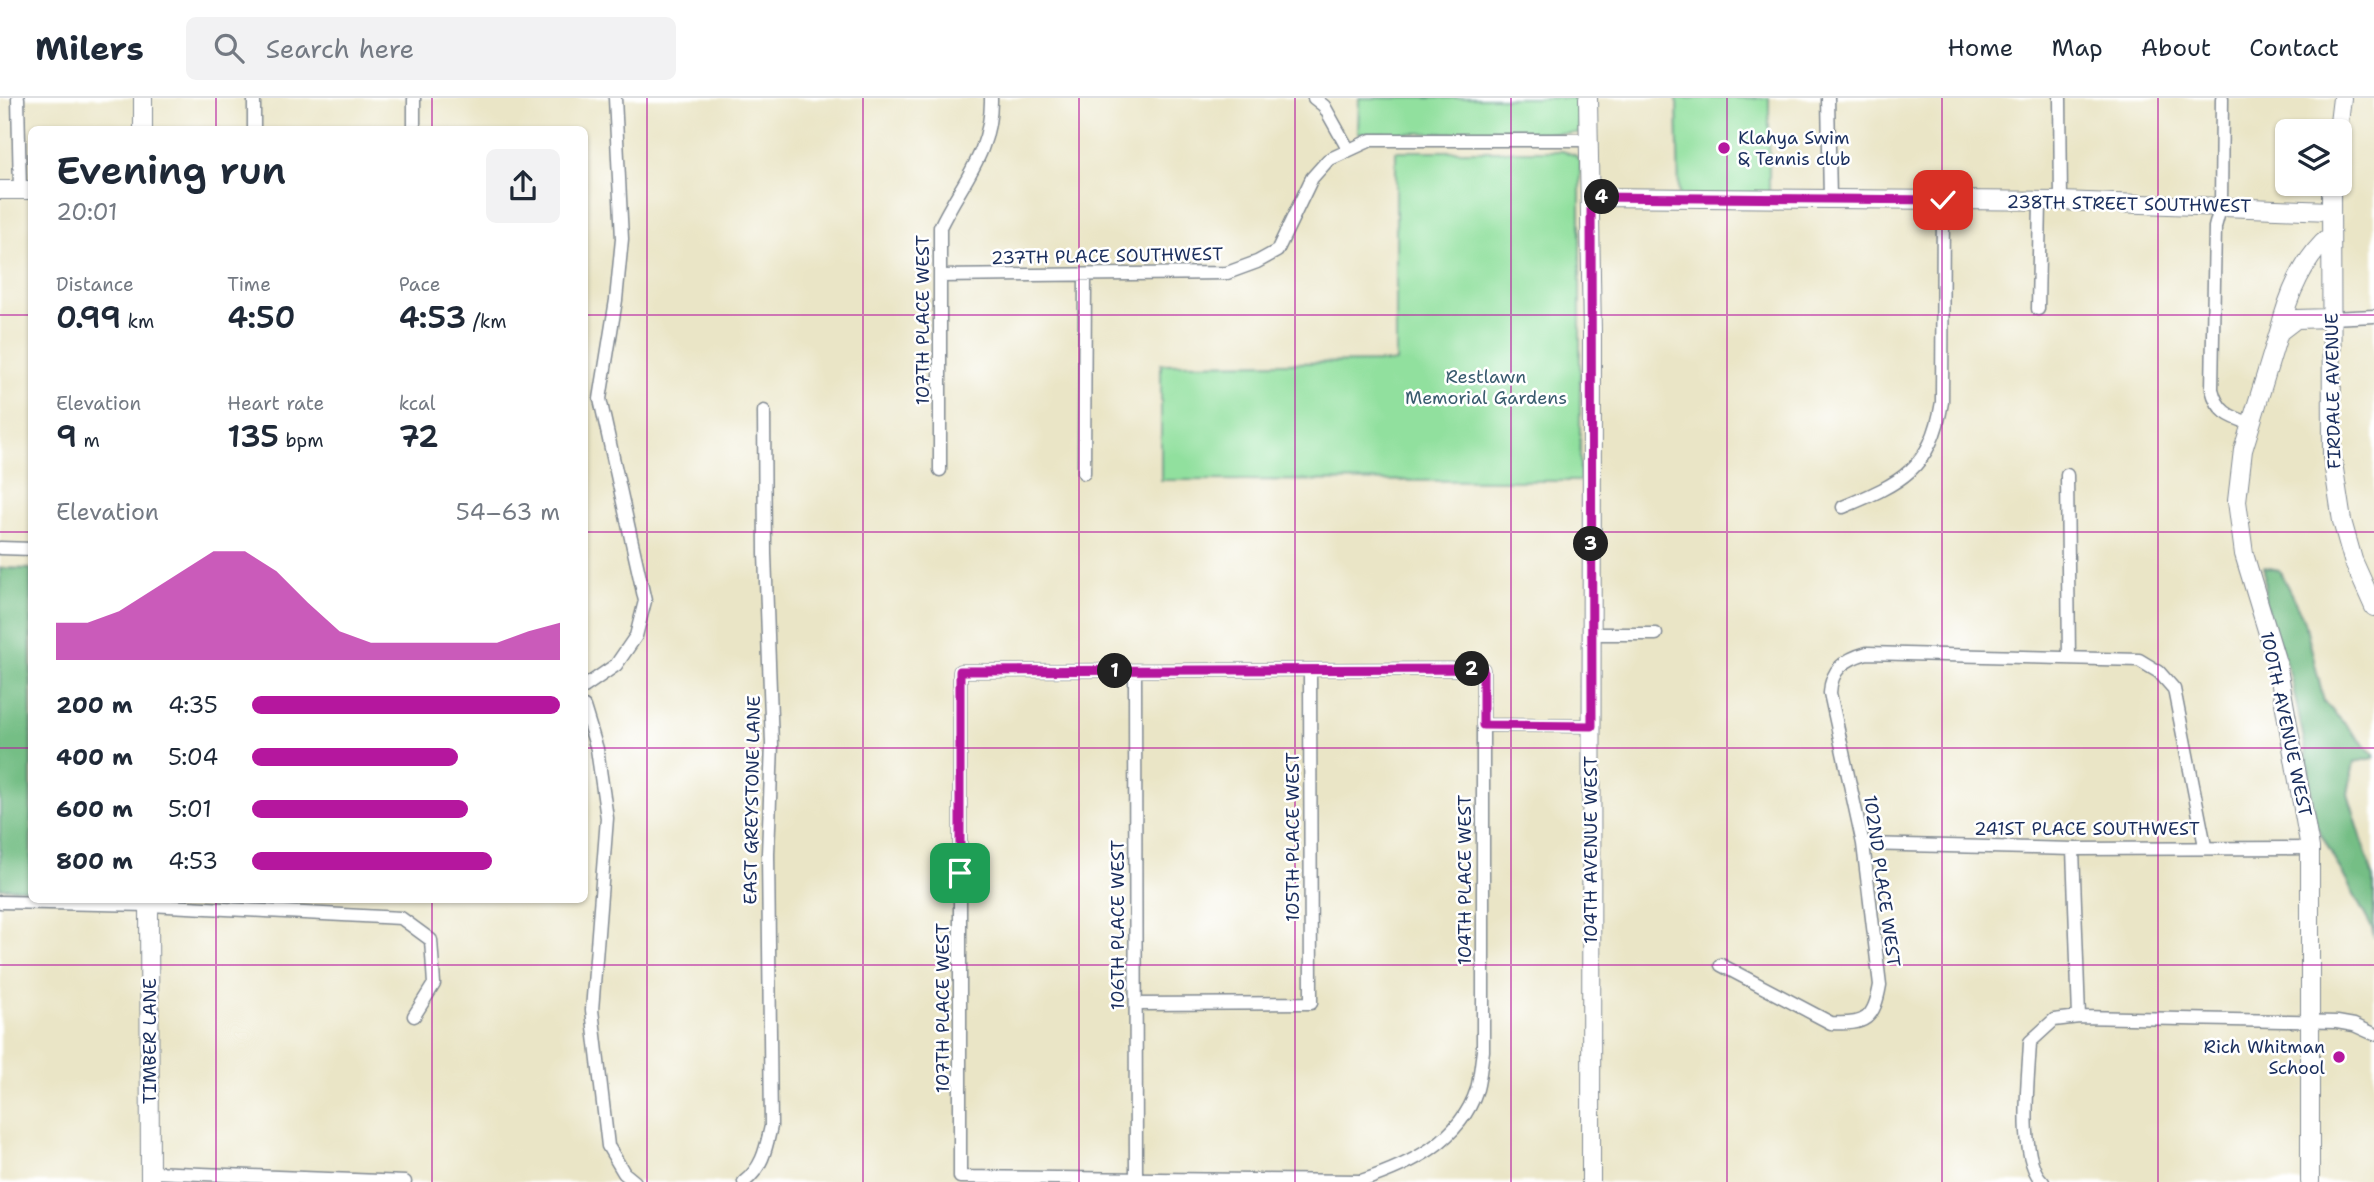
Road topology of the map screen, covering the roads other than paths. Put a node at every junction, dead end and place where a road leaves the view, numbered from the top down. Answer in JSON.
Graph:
{"nodes":[{"id":1,"x":18,"y":98,"type":"edge"},
{"id":2,"x":143,"y":98,"type":"edge"},
{"id":3,"x":254,"y":98,"type":"edge"},
{"id":4,"x":414,"y":98,"type":"edge"},
{"id":5,"x":615,"y":98,"type":"edge"},
{"id":6,"x":991,"y":98,"type":"edge"},
{"id":7,"x":1314,"y":98,"type":"edge"},
{"id":8,"x":1588,"y":98,"type":"edge"},
{"id":9,"x":1828,"y":98,"type":"edge"},
{"id":10,"x":2060,"y":98,"type":"edge"},
{"id":11,"x":2222,"y":98,"type":"edge"},
{"id":12,"x":2342,"y":98,"type":"edge"},
{"id":13,"x":2339,"y":119,"type":"edge"},
{"id":14,"x":144,"y":126,"type":"edge"},
{"id":15,"x":254,"y":126,"type":"edge"},
{"id":16,"x":414,"y":126,"type":"edge"},
{"id":17,"x":1588,"y":140,"type":"junction"},
{"id":18,"x":1348,"y":149,"type":"junction"},
{"id":19,"x":0,"y":190,"type":"edge"},
{"id":20,"x":26,"y":190,"type":"edge"},
{"id":21,"x":2331,"y":196,"type":"edge"},
{"id":22,"x":1591,"y":197,"type":"junction"},
{"id":23,"x":1830,"y":199,"type":"junction"},
{"id":24,"x":1943,"y":200,"type":"junction"},
{"id":25,"x":2040,"y":201,"type":"junction"},
{"id":26,"x":2061,"y":201,"type":"junction"},
{"id":27,"x":2221,"y":205,"type":"junction"},
{"id":28,"x":2330,"y":211,"type":"junction"},
{"id":29,"x":2330,"y":236,"type":"junction"},
{"id":30,"x":1085,"y":275,"type":"junction"},
{"id":31,"x":940,"y":276,"type":"junction"},
{"id":32,"x":2038,"y":309,"type":"dead end"},
{"id":33,"x":2374,"y":316,"type":"edge"},
{"id":34,"x":2331,"y":318,"type":"junction"},
{"id":35,"x":2279,"y":332,"type":"junction"},
{"id":36,"x":764,"y":411,"type":"dead end"},
{"id":37,"x":2250,"y":423,"type":"junction"},
{"id":38,"x":940,"y":470,"type":"dead end"},
{"id":39,"x":1084,"y":473,"type":"dead end"},
{"id":40,"x":2067,"y":475,"type":"dead end"},
{"id":41,"x":1843,"y":507,"type":"dead end"},
{"id":42,"x":0,"y":548,"type":"edge"},
{"id":43,"x":28,"y":549,"type":"edge"},
{"id":44,"x":2374,"y":607,"type":"edge"},
{"id":45,"x":1592,"y":634,"type":"junction"},
{"id":46,"x":1656,"y":634,"type":"dead end"},
{"id":47,"x":2069,"y":658,"type":"junction"},
{"id":48,"x":1310,"y":670,"type":"junction"},
{"id":49,"x":1135,"y":671,"type":"junction"},
{"id":50,"x":588,"y":684,"type":"edge"},
{"id":51,"x":588,"y":720,"type":"edge"},
{"id":52,"x":1483,"y":725,"type":"junction"},
{"id":53,"x":1592,"y":726,"type":"junction"},
{"id":54,"x":1863,"y":844,"type":"junction"},
{"id":55,"x":2205,"y":846,"type":"junction"},
{"id":56,"x":2310,"y":848,"type":"junction"},
{"id":57,"x":2073,"y":849,"type":"junction"},
{"id":58,"x":0,"y":902,"type":"edge"},
{"id":59,"x":28,"y":902,"type":"edge"},
{"id":60,"x":149,"y":903,"type":"edge"},
{"id":61,"x":165,"y":903,"type":"edge"},
{"id":62,"x":1721,"y":965,"type":"dead end"},
{"id":63,"x":1136,"y":1004,"type":"junction"},
{"id":64,"x":414,"y":1016,"type":"dead end"},
{"id":65,"x":2078,"y":1017,"type":"junction"},
{"id":66,"x":2310,"y":1021,"type":"junction"},
{"id":67,"x":2374,"y":1034,"type":"edge"},
{"id":68,"x":151,"y":1177,"type":"edge"},
{"id":69,"x":960,"y":1177,"type":"joint"},
{"id":70,"x":1136,"y":1179,"type":"junction"},
{"id":71,"x":1301,"y":1180,"type":"edge"},
{"id":72,"x":2041,"y":1180,"type":"edge"},
{"id":73,"x":405,"y":1182,"type":"edge"},
{"id":74,"x":635,"y":1182,"type":"edge"},
{"id":75,"x":744,"y":1182,"type":"edge"},
{"id":76,"x":1591,"y":1182,"type":"edge"},
{"id":77,"x":2310,"y":1182,"type":"edge"}],
"edges":[{"from":1,"to":20,"type":"street"},
{"from":2,"to":14,"type":"street"},
{"from":3,"to":15,"type":"street"},
{"from":4,"to":16,"type":"street"},
{"from":5,"to":50,"type":"street"},
{"from":6,"to":31,"type":"street","name":"107TH PLACE WEST"},
{"from":7,"to":18,"type":"street"},
{"from":8,"to":17,"type":"street","name":"104TH AVENUE WEST"},
{"from":9,"to":23,"type":"street"},
{"from":10,"to":26,"type":"street"},
{"from":11,"to":27,"type":"street"},
{"from":12,"to":13,"type":"street"},
{"from":17,"to":18,"type":"street","name":"237TH PLACE SOUTHWEST"},
{"from":17,"to":22,"type":"street","name":"104TH AVENUE WEST"},
{"from":18,"to":30,"type":"street","name":"237TH PLACE SOUTHWEST"},
{"from":19,"to":20,"type":"street"},
{"from":21,"to":28,"type":"street"},
{"from":22,"to":23,"type":"street","name":"238TH STREET SOUTHWEST"},
{"from":22,"to":45,"type":"street","name":"104TH AVENUE WEST"},
{"from":23,"to":24,"type":"street","name":"238TH STREET SOUTHWEST"},
{"from":24,"to":25,"type":"street","name":"238TH STREET SOUTHWEST"},
{"from":24,"to":41,"type":"street"},
{"from":25,"to":26,"type":"street","name":"238TH STREET SOUTHWEST"},
{"from":25,"to":32,"type":"street"},
{"from":26,"to":27,"type":"street","name":"238TH STREET SOUTHWEST"},
{"from":27,"to":28,"type":"street","name":"238TH STREET SOUTHWEST"},
{"from":27,"to":37,"type":"street"},
{"from":28,"to":29,"type":"street","name":"FIRDALE AVENUE"},
{"from":29,"to":34,"type":"street","name":"FIRDALE AVENUE"},
{"from":29,"to":35,"type":"street","name":"100TH AVENUE WEST"},
{"from":30,"to":31,"type":"street","name":"237TH PLACE SOUTHWEST"},
{"from":30,"to":39,"type":"street"},
{"from":31,"to":38,"type":"street","name":"107TH PLACE WEST"},
{"from":33,"to":34,"type":"street"},
{"from":34,"to":35,"type":"street"},
{"from":34,"to":44,"type":"street","name":"FIRDALE AVENUE"},
{"from":35,"to":37,"type":"street","name":"100TH AVENUE WEST"},
{"from":36,"to":75,"type":"street","name":"EAST GREYSTONE LANE"},
{"from":37,"to":56,"type":"street","name":"100TH AVENUE WEST"},
{"from":40,"to":47,"type":"street"},
{"from":42,"to":43,"type":"street"},
{"from":45,"to":46,"type":"street"},
{"from":45,"to":53,"type":"street","name":"104TH AVENUE WEST"},
{"from":47,"to":54,"type":"street","name":"102ND PLACE WEST"},
{"from":47,"to":55,"type":"street"},
{"from":48,"to":49,"type":"street"},
{"from":48,"to":52,"type":"street","name":"104TH PLACE WEST"},
{"from":48,"to":63,"type":"street","name":"105TH PLACE WEST"},
{"from":49,"to":63,"type":"street","name":"106TH PLACE WEST"},
{"from":49,"to":69,"type":"street","name":"107TH PLACE WEST"},
{"from":51,"to":74,"type":"street"},
{"from":52,"to":53,"type":"street"},
{"from":52,"to":71,"type":"street","name":"104TH PLACE WEST"},
{"from":53,"to":76,"type":"street","name":"104TH AVENUE WEST"},
{"from":54,"to":57,"type":"street","name":"241ST PLACE SOUTHWEST"},
{"from":54,"to":62,"type":"street","name":"102ND PLACE WEST"},
{"from":55,"to":56,"type":"street","name":"241ST PLACE SOUTHWEST"},
{"from":55,"to":57,"type":"street","name":"241ST PLACE SOUTHWEST"},
{"from":56,"to":66,"type":"street","name":"100TH AVENUE WEST"},
{"from":57,"to":65,"type":"street"},
{"from":58,"to":59,"type":"street"},
{"from":60,"to":68,"type":"street","name":"TIMBER LANE"},
{"from":61,"to":64,"type":"street"},
{"from":63,"to":70,"type":"street","name":"106TH PLACE WEST"},
{"from":65,"to":66,"type":"street"},
{"from":65,"to":72,"type":"street"},
{"from":66,"to":67,"type":"street"},
{"from":66,"to":77,"type":"street","name":"100TH AVENUE WEST"},
{"from":68,"to":73,"type":"street"},
{"from":69,"to":70,"type":"street","name":"104TH PLACE WEST"},
{"from":70,"to":71,"type":"street","name":"104TH PLACE WEST"}]}
